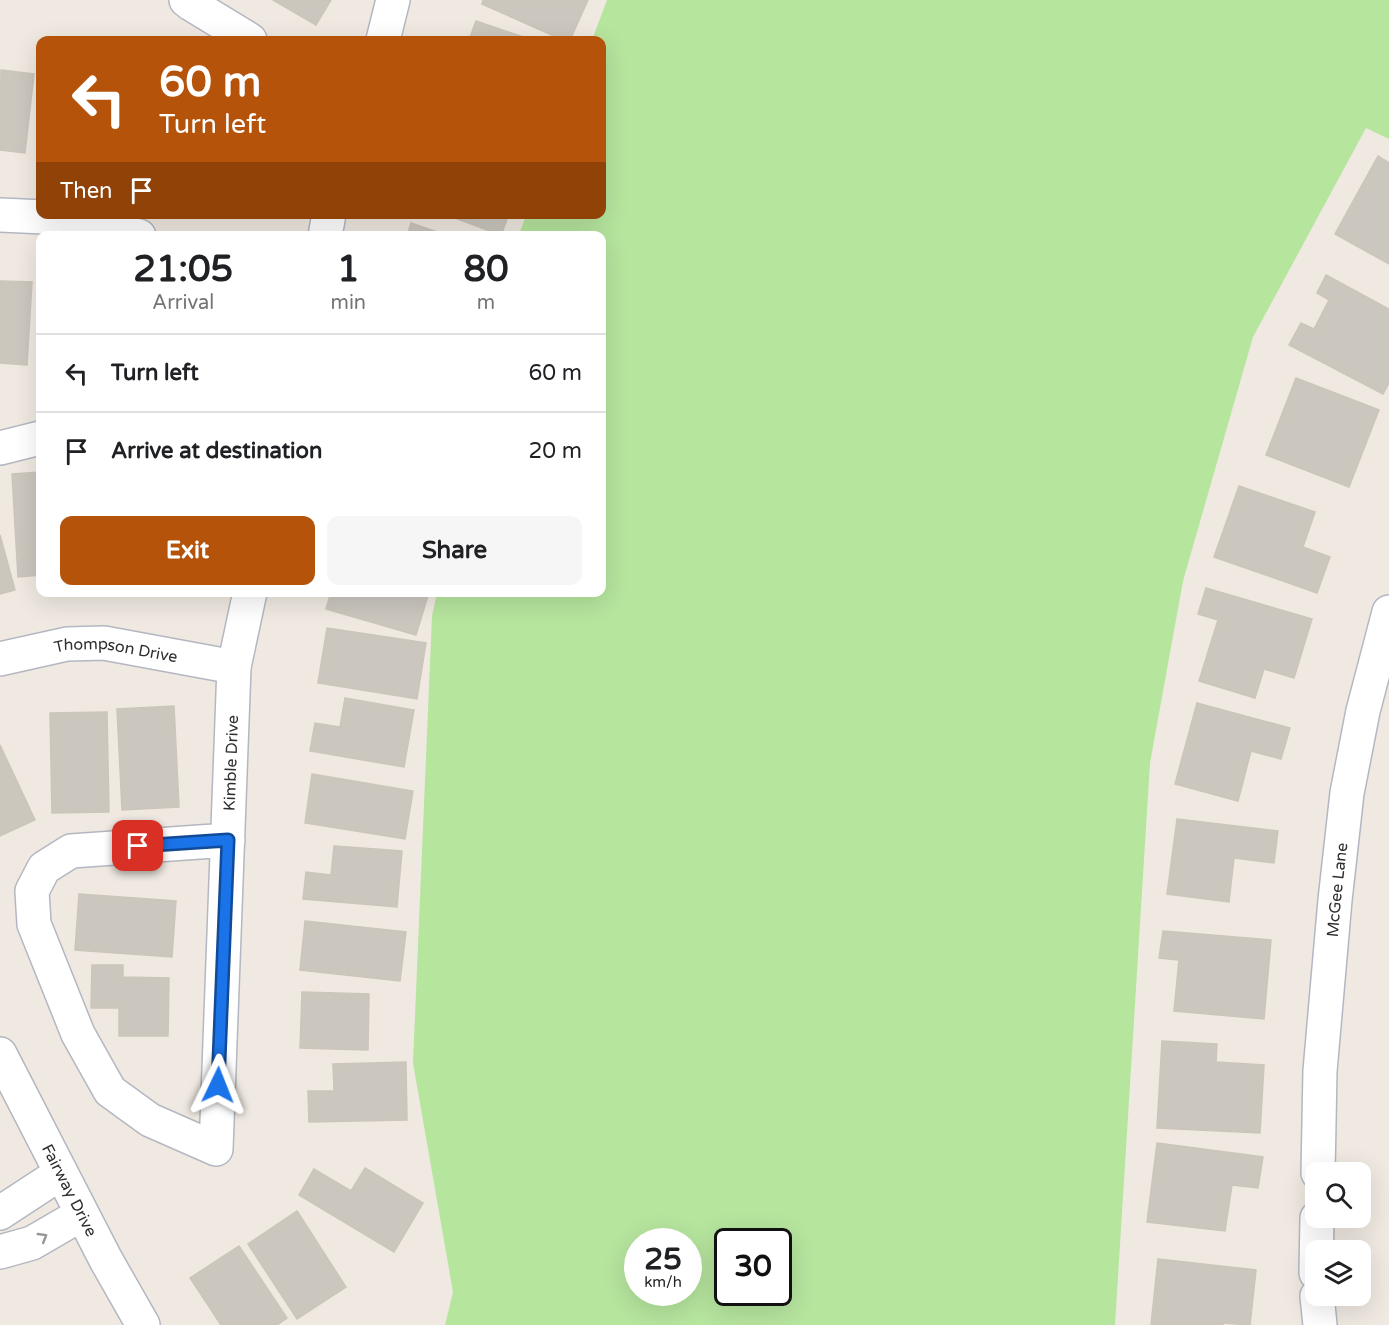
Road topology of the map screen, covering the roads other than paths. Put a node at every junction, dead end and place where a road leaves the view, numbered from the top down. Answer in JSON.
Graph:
{"nodes":[{"id":1,"x":186,"y":0,"type":"edge"},
{"id":2,"x":393,"y":0,"type":"edge"},
{"id":3,"x":243,"y":36,"type":"edge"},
{"id":4,"x":384,"y":36,"type":"edge"},
{"id":5,"x":0,"y":214,"type":"edge"},
{"id":6,"x":36,"y":216,"type":"edge"},
{"id":7,"x":71,"y":219,"type":"edge"},
{"id":8,"x":119,"y":231,"type":"edge"},
{"id":9,"x":36,"y":439,"type":"edge"},
{"id":10,"x":0,"y":448,"type":"edge"},
{"id":11,"x":249,"y":597,"type":"edge"},
{"id":12,"x":1389,"y":612,"type":"edge"},
{"id":13,"x":0,"y":659,"type":"edge"},
{"id":14,"x":234,"y":667,"type":"junction"},
{"id":15,"x":228,"y":840,"type":"junction"},
{"id":16,"x":0,"y":1054,"type":"edge"},
{"id":17,"x":1318,"y":1162,"type":"edge"},
{"id":18,"x":61,"y":1173,"type":"junction"},
{"id":19,"x":0,"y":1213,"type":"edge"},
{"id":20,"x":82,"y":1214,"type":"junction"},
{"id":21,"x":0,"y":1252,"type":"edge"},
{"id":22,"x":1318,"y":1306,"type":"edge"},
{"id":23,"x":143,"y":1325,"type":"edge"},
{"id":24,"x":1320,"y":1325,"type":"edge"}],
"edges":[{"from":1,"to":3,"type":"street"},
{"from":2,"to":4,"type":"street"},
{"from":5,"to":6,"type":"street"},
{"from":7,"to":8,"type":"street"},
{"from":9,"to":10,"type":"street"},
{"from":11,"to":14,"type":"street","name":"Kimble Drive"},
{"from":12,"to":17,"type":"street","name":"McGee Lane"},
{"from":13,"to":14,"type":"street","name":"Thompson Drive"},
{"from":14,"to":15,"type":"street","name":"Kimble Drive"},
{"from":15,"to":15,"type":"street","name":"Kimble Drive"},
{"from":16,"to":18,"type":"street","name":"Fairway Drive"},
{"from":18,"to":19,"type":"street"},
{"from":18,"to":20,"type":"street","name":"Fairway Drive"},
{"from":21,"to":20,"type":"street","one_way":true},
{"from":20,"to":23,"type":"street","name":"Fairway Drive"},
{"from":22,"to":24,"type":"street"}]}
